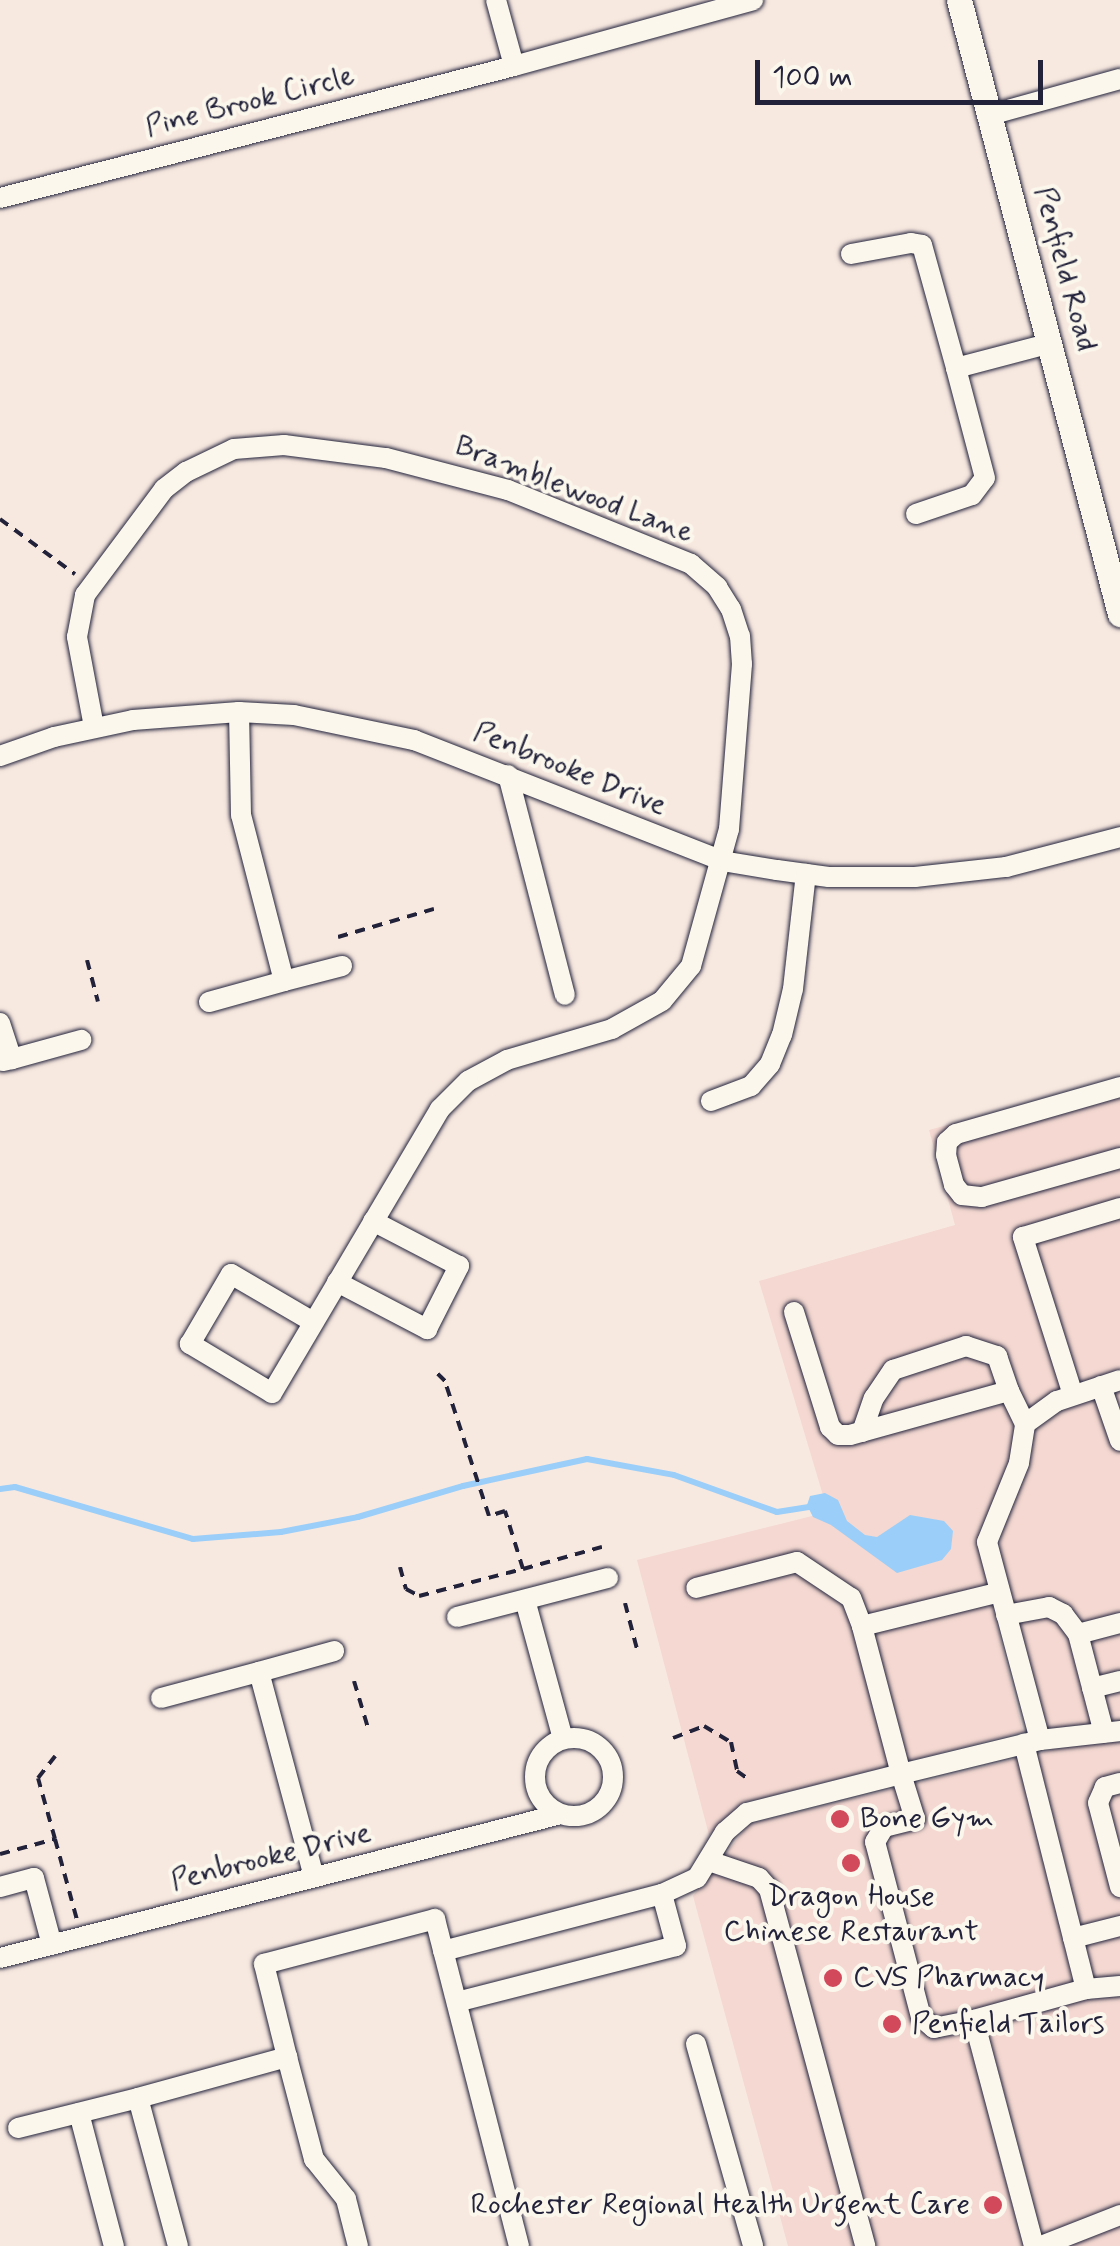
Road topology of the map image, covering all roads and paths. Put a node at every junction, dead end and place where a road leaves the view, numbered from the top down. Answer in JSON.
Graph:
{"nodes":[{"id":1,"x":496,"y":0,"type":"edge"},
{"id":2,"x":753,"y":0,"type":"edge"},
{"id":3,"x":959,"y":0,"type":"edge"},
{"id":4,"x":514,"y":66,"type":"junction"},
{"id":5,"x":1120,"y":80,"type":"edge"},
{"id":6,"x":990,"y":115,"type":"junction"},
{"id":7,"x":0,"y":198,"type":"edge"},
{"id":8,"x":851,"y":254,"type":"dead end"},
{"id":9,"x":1051,"y":344,"type":"junction"},
{"id":10,"x":956,"y":368,"type":"junction"},
{"id":11,"x":916,"y":514,"type":"dead end"},
{"id":12,"x":0,"y":519,"type":"edge"},
{"id":13,"x":91,"y":585,"type":"junction"},
{"id":14,"x":1120,"y":614,"type":"edge"},
{"id":15,"x":239,"y":712,"type":"junction"},
{"id":16,"x":94,"y":727,"type":"junction"},
{"id":17,"x":0,"y":756,"type":"edge"},
{"id":18,"x":508,"y":775,"type":"junction"},
{"id":19,"x":1120,"y":837,"type":"edge"},
{"id":20,"x":722,"y":860,"type":"junction"},
{"id":21,"x":806,"y":874,"type":"junction"},
{"id":22,"x":434,"y":910,"type":"dead end"},
{"id":23,"x":338,"y":936,"type":"dead end"},
{"id":24,"x":87,"y":960,"type":"dead end"},
{"id":25,"x":342,"y":966,"type":"dead end"},
{"id":26,"x":284,"y":981,"type":"junction"},
{"id":27,"x":565,"y":995,"type":"dead end"},
{"id":28,"x":98,"y":1002,"type":"dead end"},
{"id":29,"x":209,"y":1002,"type":"dead end"},
{"id":30,"x":0,"y":1023,"type":"edge"},
{"id":31,"x":81,"y":1040,"type":"dead end"},
{"id":32,"x":6,"y":1060,"type":"edge"},
{"id":33,"x":1120,"y":1087,"type":"edge"},
{"id":34,"x":710,"y":1101,"type":"dead end"},
{"id":35,"x":1120,"y":1158,"type":"edge"},
{"id":36,"x":1120,"y":1208,"type":"edge"},
{"id":37,"x":374,"y":1221,"type":"junction"},
{"id":38,"x":337,"y":1282,"type":"junction"},
{"id":39,"x":794,"y":1312,"type":"dead end"},
{"id":40,"x":313,"y":1322,"type":"junction"},
{"id":41,"x":434,"y":1371,"type":"dead end"},
{"id":42,"x":1111,"y":1383,"type":"edge"},
{"id":43,"x":1009,"y":1391,"type":"junction"},
{"id":44,"x":1073,"y":1396,"type":"junction"},
{"id":45,"x":1026,"y":1424,"type":"junction"},
{"id":46,"x":862,"y":1432,"type":"junction"},
{"id":47,"x":1120,"y":1441,"type":"edge"},
{"id":48,"x":602,"y":1547,"type":"dead end"},
{"id":49,"x":400,"y":1567,"type":"dead end"},
{"id":50,"x":523,"y":1568,"type":"junction"},
{"id":51,"x":608,"y":1578,"type":"dead end"},
{"id":52,"x":696,"y":1588,"type":"dead end"},
{"id":53,"x":1000,"y":1592,"type":"junction"},
{"id":54,"x":525,"y":1600,"type":"junction"},
{"id":55,"x":625,"y":1604,"type":"dead end"},
{"id":56,"x":1006,"y":1615,"type":"junction"},
{"id":57,"x":457,"y":1617,"type":"dead end"},
{"id":58,"x":1120,"y":1624,"type":"edge"},
{"id":59,"x":862,"y":1626,"type":"junction"},
{"id":60,"x":1078,"y":1634,"type":"junction"},
{"id":61,"x":637,"y":1649,"type":"dead end"},
{"id":62,"x":334,"y":1651,"type":"dead end"},
{"id":63,"x":259,"y":1672,"type":"junction"},
{"id":64,"x":1120,"y":1681,"type":"edge"},
{"id":65,"x":354,"y":1682,"type":"dead end"},
{"id":66,"x":1092,"y":1688,"type":"junction"},
{"id":67,"x":161,"y":1698,"type":"dead end"},
{"id":68,"x":368,"y":1728,"type":"dead end"},
{"id":69,"x":1112,"y":1732,"type":"edge"},
{"id":70,"x":673,"y":1738,"type":"dead end"},
{"id":71,"x":563,"y":1739,"type":"junction"},
{"id":72,"x":1032,"y":1742,"type":"junction"},
{"id":73,"x":55,"y":1756,"type":"dead end"},
{"id":74,"x":901,"y":1774,"type":"junction"},
{"id":75,"x":748,"y":1779,"type":"dead end"},
{"id":76,"x":1120,"y":1783,"type":"edge"},
{"id":77,"x":558,"y":1815,"type":"junction"},
{"id":78,"x":55,"y":1839,"type":"junction"},
{"id":79,"x":0,"y":1854,"type":"edge"},
{"id":80,"x":708,"y":1861,"type":"junction"},
{"id":81,"x":314,"y":1878,"type":"junction"},
{"id":82,"x":0,"y":1887,"type":"edge"},
{"id":83,"x":1120,"y":1887,"type":"edge"},
{"id":84,"x":662,"y":1894,"type":"junction"},
{"id":85,"x":77,"y":1920,"type":"dead end"},
{"id":86,"x":1120,"y":1926,"type":"edge"},
{"id":87,"x":1073,"y":1938,"type":"junction"},
{"id":88,"x":52,"y":1945,"type":"junction"},
{"id":89,"x":444,"y":1951,"type":"junction"},
{"id":90,"x":0,"y":1958,"type":"edge"},
{"id":91,"x":1120,"y":1986,"type":"edge"},
{"id":92,"x":1086,"y":1989,"type":"junction"},
{"id":93,"x":457,"y":2002,"type":"junction"},
{"id":94,"x":974,"y":2020,"type":"junction"},
{"id":95,"x":696,"y":2044,"type":"dead end"},
{"id":96,"x":287,"y":2058,"type":"junction"},
{"id":97,"x":138,"y":2098,"type":"junction"},
{"id":98,"x":79,"y":2113,"type":"junction"},
{"id":99,"x":18,"y":2128,"type":"dead end"},
{"id":100,"x":1120,"y":2215,"type":"edge"},
{"id":101,"x":111,"y":2245,"type":"edge"},
{"id":102,"x":178,"y":2246,"type":"edge"},
{"id":103,"x":358,"y":2246,"type":"edge"},
{"id":104,"x":519,"y":2246,"type":"edge"},
{"id":105,"x":753,"y":2246,"type":"edge"},
{"id":106,"x":865,"y":2246,"type":"edge"},
{"id":107,"x":1038,"y":2246,"type":"edge"}],
"edges":[{"from":1,"to":4,"type":"street"},
{"from":2,"to":4,"type":"street","name":"Pine Brook Circle"},
{"from":3,"to":6,"type":"main road","name":"Penfield Road"},
{"from":4,"to":7,"type":"street","name":"Pine Brook Circle"},
{"from":5,"to":6,"type":"street"},
{"from":6,"to":9,"type":"main road","name":"Penfield Road"},
{"from":8,"to":10,"type":"street"},
{"from":9,"to":10,"type":"street"},
{"from":9,"to":14,"type":"main road","name":"Penfield Road"},
{"from":10,"to":11,"type":"street"},
{"from":12,"to":13,"type":"path"},
{"from":13,"to":16,"type":"street","name":"Bramblewood Lane"},
{"from":13,"to":20,"type":"street","name":"Bramblewood Lane"},
{"from":15,"to":16,"type":"street","name":"Penbrooke Drive"},
{"from":15,"to":18,"type":"street","name":"Penbrooke Drive"},
{"from":15,"to":26,"type":"street"},
{"from":16,"to":17,"type":"street","name":"Penbrooke Drive"},
{"from":18,"to":20,"type":"street","name":"Penbrooke Drive"},
{"from":18,"to":27,"type":"street"},
{"from":19,"to":21,"type":"street","name":"Penbrooke Drive"},
{"from":20,"to":21,"type":"street","name":"Penbrooke Drive"},
{"from":20,"to":37,"type":"street","name":"Bramblewood Lane"},
{"from":21,"to":34,"type":"street"},
{"from":22,"to":23,"type":"path"},
{"from":24,"to":28,"type":"path"},
{"from":25,"to":26,"type":"street"},
{"from":26,"to":29,"type":"street"},
{"from":30,"to":32,"type":"street"},
{"from":31,"to":32,"type":"street"},
{"from":33,"to":35,"type":"street"},
{"from":36,"to":44,"type":"street"},
{"from":37,"to":38,"type":"street","name":"Bramblewood Lane"},
{"from":37,"to":38,"type":"street"},
{"from":38,"to":40,"type":"street","name":"Bramblewood Lane"},
{"from":39,"to":46,"type":"street"},
{"from":40,"to":40,"type":"street","name":"Bramblewood Lane"},
{"from":41,"to":50,"type":"path"},
{"from":42,"to":44,"type":"street"},
{"from":42,"to":47,"type":"street"},
{"from":43,"to":45,"type":"street"},
{"from":43,"to":46,"type":"street"},
{"from":43,"to":46,"type":"street"},
{"from":44,"to":45,"type":"street"},
{"from":45,"to":53,"type":"street"},
{"from":48,"to":50,"type":"path"},
{"from":49,"to":50,"type":"path"},
{"from":51,"to":54,"type":"street"},
{"from":52,"to":59,"type":"street"},
{"from":53,"to":56,"type":"street"},
{"from":53,"to":59,"type":"street"},
{"from":54,"to":57,"type":"street"},
{"from":54,"to":71,"type":"street"},
{"from":55,"to":61,"type":"path"},
{"from":56,"to":60,"type":"street"},
{"from":56,"to":72,"type":"street"},
{"from":58,"to":60,"type":"street"},
{"from":59,"to":74,"type":"street"},
{"from":60,"to":66,"type":"street"},
{"from":62,"to":63,"type":"street"},
{"from":63,"to":67,"type":"street"},
{"from":63,"to":81,"type":"street"},
{"from":64,"to":66,"type":"street"},
{"from":65,"to":68,"type":"path"},
{"from":66,"to":69,"type":"street"},
{"from":69,"to":72,"type":"street"},
{"from":70,"to":75,"type":"path"},
{"from":71,"to":77,"type":"street"},
{"from":71,"to":77,"type":"street","name":"Penbrooke Drive"},
{"from":72,"to":74,"type":"street"},
{"from":72,"to":87,"type":"street"},
{"from":73,"to":78,"type":"path"},
{"from":74,"to":80,"type":"street"},
{"from":74,"to":94,"type":"street"},
{"from":76,"to":83,"type":"street"},
{"from":77,"to":81,"type":"street","name":"Penbrooke Drive"},
{"from":78,"to":79,"type":"path"},
{"from":78,"to":85,"type":"path"},
{"from":80,"to":84,"type":"street"},
{"from":80,"to":106,"type":"street"},
{"from":81,"to":88,"type":"street","name":"Penbrooke Drive"},
{"from":82,"to":88,"type":"street"},
{"from":84,"to":89,"type":"street"},
{"from":84,"to":93,"type":"street"},
{"from":86,"to":87,"type":"street"},
{"from":87,"to":92,"type":"street"},
{"from":88,"to":90,"type":"street","name":"Penbrooke Drive"},
{"from":89,"to":93,"type":"street"},
{"from":89,"to":96,"type":"street"},
{"from":91,"to":92,"type":"street"},
{"from":92,"to":94,"type":"street"},
{"from":93,"to":104,"type":"street"},
{"from":94,"to":107,"type":"street"},
{"from":95,"to":105,"type":"street"},
{"from":96,"to":97,"type":"street"},
{"from":96,"to":103,"type":"street"},
{"from":97,"to":98,"type":"street"},
{"from":97,"to":102,"type":"street"},
{"from":98,"to":99,"type":"street"},
{"from":98,"to":101,"type":"street"},
{"from":100,"to":107,"type":"street"}]}
